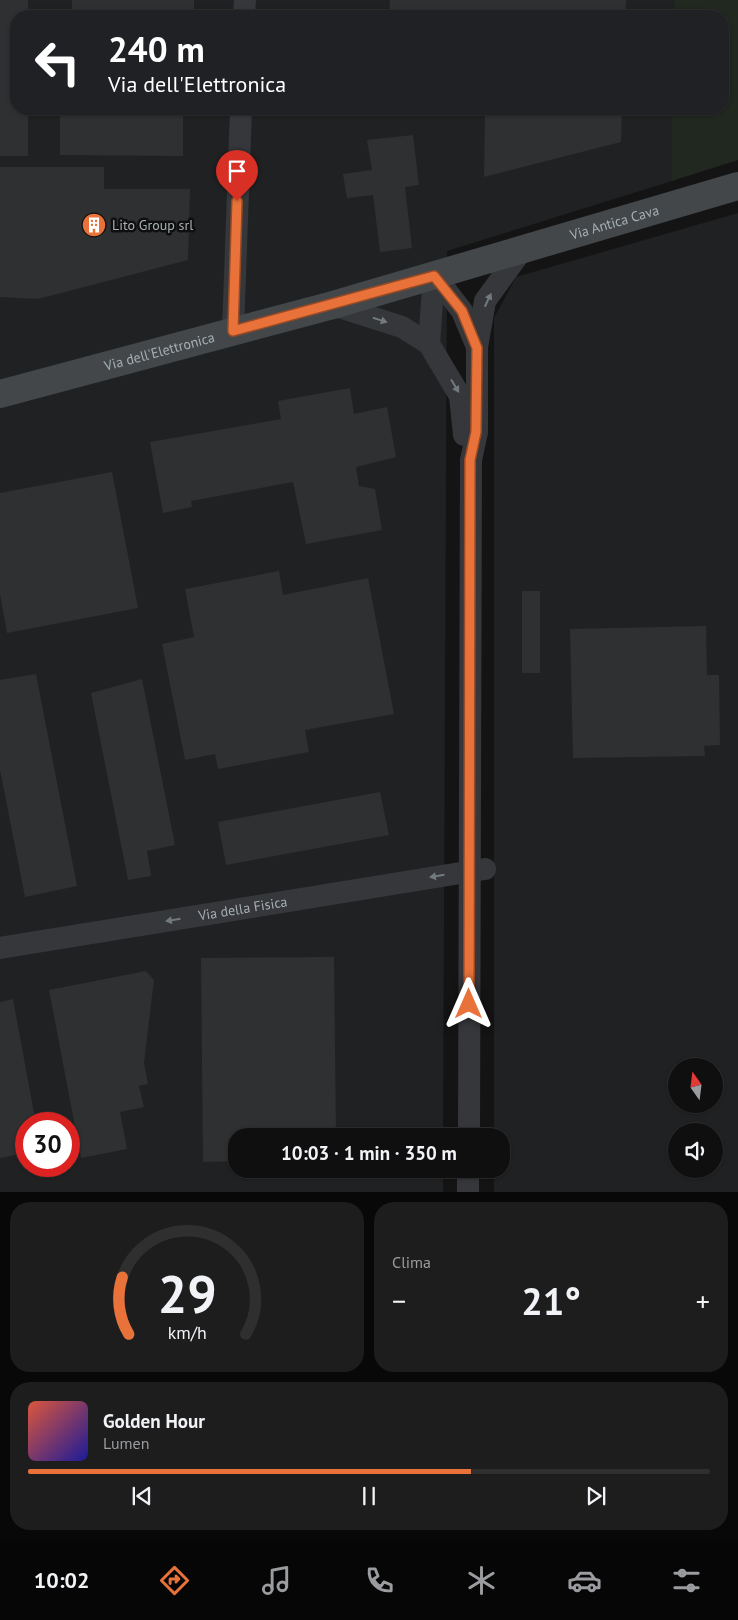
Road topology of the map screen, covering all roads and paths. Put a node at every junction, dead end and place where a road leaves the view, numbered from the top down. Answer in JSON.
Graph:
{"nodes":[{"id":1,"x":241,"y":115,"type":"edge"},
{"id":2,"x":738,"y":186,"type":"edge"},
{"id":3,"x":522,"y":250,"type":"junction"},
{"id":4,"x":491,"y":258,"type":"joint"},
{"id":5,"x":434,"y":276,"type":"junction"},
{"id":6,"x":333,"y":305,"type":"junction"},
{"id":7,"x":233,"y":331,"type":"junction"},
{"id":8,"x":430,"y":344,"type":"junction"},
{"id":9,"x":477,"y":348,"type":"junction"},
{"id":10,"x":0,"y":394,"type":"edge"},
{"id":11,"x":470,"y":460,"type":"junction"},
{"id":12,"x":477,"y":870,"type":"junction"},
{"id":13,"x":0,"y":948,"type":"edge"},
{"id":14,"x":468,"y":1128,"type":"edge"},
{"id":15,"x":468,"y":1178,"type":"edge"},
{"id":16,"x":468,"y":1192,"type":"edge"}],
"edges":[{"from":1,"to":7,"type":"street"},
{"from":2,"to":3,"type":"street","name":"Via Antica Cava"},
{"from":3,"to":4,"type":"street","name":"Via Antica Cava"},
{"from":9,"to":3,"type":"street","one_way":true},
{"from":4,"to":5,"type":"street","name":"Via dell'Elettronica"},
{"from":5,"to":6,"type":"street","name":"Via dell'Elettronica"},
{"from":5,"to":8,"type":"street"},
{"from":5,"to":9,"type":"street"},
{"from":6,"to":7,"type":"street","name":"Via dell'Elettronica"},
{"from":6,"to":8,"type":"street","one_way":true},
{"from":7,"to":10,"type":"street","name":"Via dell'Elettronica"},
{"from":8,"to":11,"type":"street","one_way":true},
{"from":9,"to":11,"type":"street"},
{"from":11,"to":12,"type":"street"},
{"from":12,"to":13,"type":"street","name":"Via della Fisica","one_way":true},
{"from":12,"to":14,"type":"street"},
{"from":15,"to":16,"type":"street"}]}
